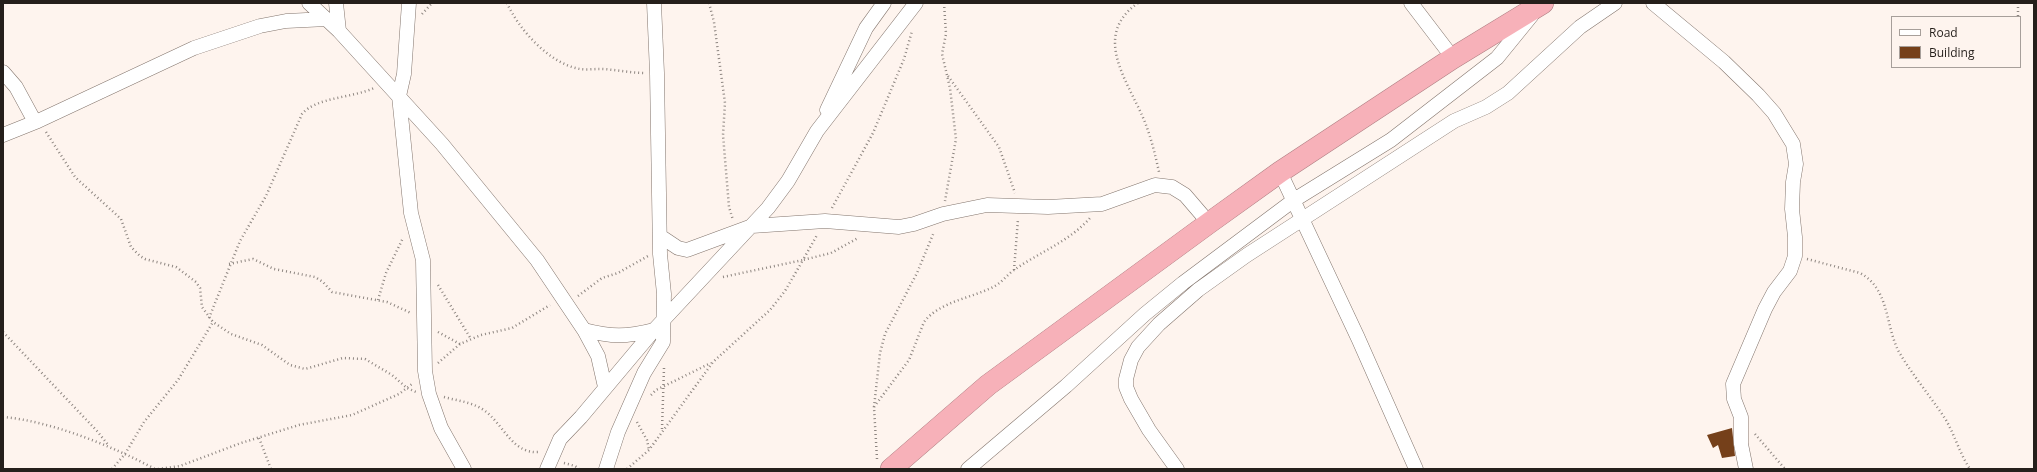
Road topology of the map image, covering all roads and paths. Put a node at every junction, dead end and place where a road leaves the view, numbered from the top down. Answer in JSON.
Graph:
{"nodes":[{"id":1,"x":309,"y":3,"type":"edge"},
{"id":2,"x":336,"y":3,"type":"edge"},
{"id":3,"x":409,"y":3,"type":"edge"},
{"id":4,"x":507,"y":3,"type":"edge"},
{"id":5,"x":654,"y":3,"type":"edge"},
{"id":6,"x":709,"y":3,"type":"edge"},
{"id":7,"x":884,"y":3,"type":"edge"},
{"id":8,"x":916,"y":3,"type":"edge"},
{"id":9,"x":944,"y":3,"type":"edge"},
{"id":10,"x":1138,"y":3,"type":"edge"},
{"id":11,"x":1411,"y":3,"type":"edge"},
{"id":12,"x":1615,"y":3,"type":"edge"},
{"id":13,"x":1653,"y":3,"type":"edge"},
{"id":14,"x":2018,"y":3,"type":"edge"},
{"id":15,"x":1540,"y":4,"type":"edge"},
{"id":16,"x":2018,"y":16,"type":"edge"},
{"id":17,"x":327,"y":19,"type":"junction"},
{"id":18,"x":913,"y":30,"type":"dead end"},
{"id":19,"x":339,"y":31,"type":"junction"},
{"id":20,"x":1453,"y":58,"type":"junction"},
{"id":21,"x":3,"y":72,"type":"edge"},
{"id":22,"x":657,"y":73,"type":"junction"},
{"id":23,"x":946,"y":74,"type":"junction"},
{"id":24,"x":385,"y":83,"type":"junction"},
{"id":25,"x":399,"y":96,"type":"junction"},
{"id":26,"x":37,"y":122,"type":"junction"},
{"id":27,"x":817,"y":131,"type":"junction"},
{"id":28,"x":3,"y":135,"type":"edge"},
{"id":29,"x":1280,"y":172,"type":"junction"},
{"id":30,"x":1162,"y":185,"type":"junction"},
{"id":31,"x":1294,"y":200,"type":"junction"},
{"id":32,"x":1102,"y":204,"type":"junction"},
{"id":33,"x":1020,"y":206,"type":"junction"},
{"id":34,"x":411,"y":213,"type":"junction"},
{"id":35,"x":943,"y":214,"type":"junction"},
{"id":36,"x":1303,"y":219,"type":"junction"},
{"id":37,"x":825,"y":221,"type":"junction"},
{"id":38,"x":1209,"y":223,"type":"junction"},
{"id":39,"x":879,"y":225,"type":"junction"},
{"id":40,"x":752,"y":226,"type":"junction"},
{"id":41,"x":736,"y":231,"type":"junction"},
{"id":42,"x":660,"y":236,"type":"junction"},
{"id":43,"x":660,"y":254,"type":"junction"},
{"id":44,"x":1795,"y":256,"type":"junction"},
{"id":45,"x":424,"y":260,"type":"junction"},
{"id":46,"x":803,"y":260,"type":"junction"},
{"id":47,"x":229,"y":264,"type":"junction"},
{"id":48,"x":1014,"y":271,"type":"junction"},
{"id":49,"x":697,"y":283,"type":"junction"},
{"id":50,"x":378,"y":300,"type":"junction"},
{"id":51,"x":564,"y":301,"type":"junction"},
{"id":52,"x":209,"y":318,"type":"junction"},
{"id":53,"x":212,"y":322,"type":"junction"},
{"id":54,"x":425,"y":324,"type":"junction"},
{"id":55,"x":658,"y":325,"type":"junction"},
{"id":56,"x":584,"y":330,"type":"junction"},
{"id":57,"x":3,"y":332,"type":"edge"},
{"id":58,"x":471,"y":339,"type":"junction"},
{"id":59,"x":663,"y":342,"type":"junction"},
{"id":60,"x":460,"y":344,"type":"junction"},
{"id":61,"x":713,"y":362,"type":"junction"},
{"id":62,"x":426,"y":371,"type":"junction"},
{"id":63,"x":606,"y":387,"type":"junction"},
{"id":64,"x":664,"y":387,"type":"junction"},
{"id":65,"x":407,"y":388,"type":"junction"},
{"id":66,"x":429,"y":394,"type":"junction"},
{"id":67,"x":874,"y":407,"type":"junction"},
{"id":68,"x":628,"y":409,"type":"junction"},
{"id":69,"x":3,"y":417,"type":"edge"},
{"id":70,"x":1741,"y":417,"type":"junction"},
{"id":71,"x":662,"y":431,"type":"junction"},
{"id":72,"x":259,"y":438,"type":"junction"},
{"id":73,"x":110,"y":447,"type":"junction"},
{"id":74,"x":556,"y":450,"type":"junction"},
{"id":75,"x":649,"y":450,"type":"junction"},
{"id":76,"x":125,"y":454,"type":"junction"},
{"id":77,"x":884,"y":465,"type":"edge"},
{"id":78,"x":112,"y":469,"type":"edge"},
{"id":79,"x":155,"y":469,"type":"edge"},
{"id":80,"x":158,"y":469,"type":"edge"},
{"id":81,"x":271,"y":469,"type":"edge"},
{"id":82,"x":464,"y":469,"type":"edge"},
{"id":83,"x":547,"y":469,"type":"edge"},
{"id":84,"x":606,"y":469,"type":"edge"},
{"id":85,"x":626,"y":469,"type":"edge"},
{"id":86,"x":968,"y":469,"type":"edge"},
{"id":87,"x":1177,"y":469,"type":"edge"},
{"id":88,"x":1416,"y":469,"type":"edge"},
{"id":89,"x":1746,"y":469,"type":"edge"},
{"id":90,"x":1785,"y":469,"type":"edge"},
{"id":91,"x":1970,"y":469,"type":"edge"}],
"edges":[{"from":1,"to":17,"type":"street"},
{"from":2,"to":19,"type":"street"},
{"from":3,"to":25,"type":"street"},
{"from":4,"to":22,"type":"path"},
{"from":5,"to":22,"type":"street"},
{"from":6,"to":41,"type":"path"},
{"from":7,"to":27,"type":"street"},
{"from":8,"to":27,"type":"street"},
{"from":9,"to":23,"type":"path"},
{"from":10,"to":30,"type":"path"},
{"from":11,"to":20,"type":"street"},
{"from":12,"to":36,"type":"street"},
{"from":13,"to":44,"type":"street"},
{"from":14,"to":16,"type":"path"},
{"from":15,"to":20,"type":"highway"},
{"from":15,"to":31,"type":"street"},
{"from":17,"to":19,"type":"street"},
{"from":17,"to":26,"type":"street"},
{"from":18,"to":37,"type":"path"},
{"from":19,"to":24,"type":"street"},
{"from":20,"to":29,"type":"highway"},
{"from":21,"to":26,"type":"street"},
{"from":22,"to":42,"type":"street"},
{"from":23,"to":33,"type":"path"},
{"from":23,"to":35,"type":"path"},
{"from":24,"to":25,"type":"street"},
{"from":24,"to":47,"type":"path"},
{"from":25,"to":34,"type":"street"},
{"from":25,"to":51,"type":"street"},
{"from":26,"to":28,"type":"street"},
{"from":26,"to":52,"type":"path"},
{"from":27,"to":40,"type":"street"},
{"from":29,"to":31,"type":"street"},
{"from":29,"to":38,"type":"highway"},
{"from":30,"to":32,"type":"street"},
{"from":30,"to":38,"type":"street"},
{"from":31,"to":36,"type":"street"},
{"from":31,"to":86,"type":"street"},
{"from":32,"to":33,"type":"street"},
{"from":32,"to":48,"type":"path"},
{"from":33,"to":35,"type":"street"},
{"from":33,"to":48,"type":"path"},
{"from":34,"to":45,"type":"street"},
{"from":34,"to":50,"type":"path"},
{"from":35,"to":39,"type":"street"},
{"from":35,"to":67,"type":"path"},
{"from":36,"to":87,"type":"street"},
{"from":36,"to":88,"type":"street"},
{"from":37,"to":39,"type":"street"},
{"from":37,"to":40,"type":"street"},
{"from":37,"to":46,"type":"path"},
{"from":38,"to":77,"type":"highway"},
{"from":39,"to":46,"type":"path"},
{"from":40,"to":41,"type":"street"},
{"from":40,"to":49,"type":"street"},
{"from":41,"to":42,"type":"street"},
{"from":42,"to":43,"type":"street"},
{"from":43,"to":51,"type":"path"},
{"from":43,"to":55,"type":"street"},
{"from":44,"to":70,"type":"street"},
{"from":44,"to":91,"type":"path"},
{"from":45,"to":54,"type":"street"},
{"from":45,"to":58,"type":"path"},
{"from":46,"to":49,"type":"path"},
{"from":46,"to":61,"type":"path"},
{"from":47,"to":50,"type":"path"},
{"from":47,"to":52,"type":"path"},
{"from":48,"to":67,"type":"path"},
{"from":49,"to":55,"type":"street"},
{"from":50,"to":54,"type":"path"},
{"from":51,"to":56,"type":"street"},
{"from":51,"to":58,"type":"path"},
{"from":52,"to":53,"type":"path"},
{"from":53,"to":65,"type":"path"},
{"from":53,"to":76,"type":"path"},
{"from":54,"to":60,"type":"path"},
{"from":54,"to":62,"type":"street"},
{"from":55,"to":56,"type":"street"},
{"from":55,"to":59,"type":"street"},
{"from":55,"to":63,"type":"street"},
{"from":56,"to":63,"type":"street"},
{"from":57,"to":73,"type":"path"},
{"from":58,"to":60,"type":"path"},
{"from":59,"to":64,"type":"path"},
{"from":59,"to":68,"type":"street"},
{"from":60,"to":62,"type":"path"},
{"from":61,"to":64,"type":"path"},
{"from":61,"to":71,"type":"path"},
{"from":62,"to":66,"type":"street"},
{"from":63,"to":74,"type":"street"},
{"from":64,"to":71,"type":"path"},
{"from":65,"to":66,"type":"path"},
{"from":65,"to":72,"type":"path"},
{"from":66,"to":74,"type":"path"},
{"from":66,"to":82,"type":"street"},
{"from":67,"to":77,"type":"path"},
{"from":68,"to":75,"type":"path"},
{"from":68,"to":84,"type":"street"},
{"from":69,"to":73,"type":"path"},
{"from":70,"to":89,"type":"street"},
{"from":70,"to":90,"type":"path"},
{"from":71,"to":75,"type":"path"},
{"from":72,"to":80,"type":"path"},
{"from":72,"to":81,"type":"path"},
{"from":73,"to":76,"type":"path"},
{"from":74,"to":83,"type":"street"},
{"from":75,"to":85,"type":"path"},
{"from":76,"to":78,"type":"path"},
{"from":76,"to":79,"type":"path"}]}
